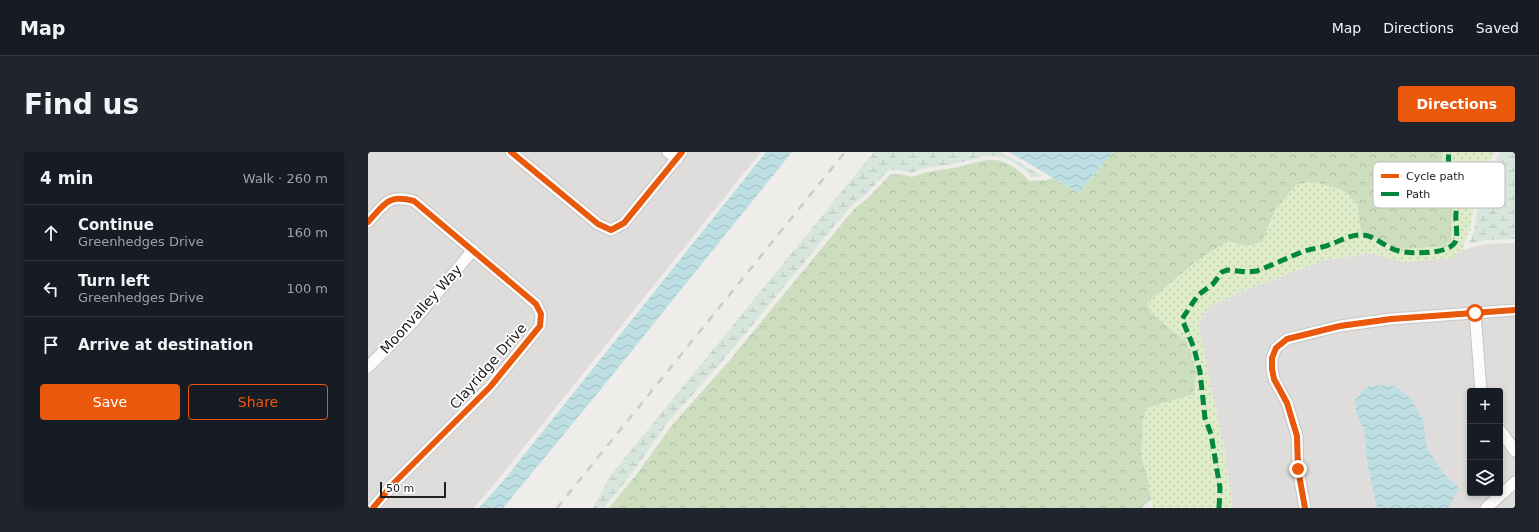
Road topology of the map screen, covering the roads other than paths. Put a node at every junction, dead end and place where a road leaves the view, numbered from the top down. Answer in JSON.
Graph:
{"nodes":[{"id":1,"x":511,"y":152,"type":"edge"},
{"id":2,"x":676,"y":154,"type":"edge"},
{"id":3,"x":368,"y":222,"type":"edge"},
{"id":4,"x":473,"y":250,"type":"junction"},
{"id":5,"x":1515,"y":310,"type":"edge"},
{"id":6,"x":1475,"y":313,"type":"junction"},
{"id":7,"x":368,"y":368,"type":"edge"},
{"id":8,"x":1481,"y":388,"type":"edge"},
{"id":9,"x":1503,"y":434,"type":"edge"},
{"id":10,"x":1515,"y":451,"type":"edge"},
{"id":11,"x":1515,"y":482,"type":"edge"},
{"id":12,"x":373,"y":508,"type":"edge"},
{"id":13,"x":1305,"y":508,"type":"edge"},
{"id":14,"x":1486,"y":508,"type":"edge"}],
"edges":[{"from":1,"to":2,"type":"street"},
{"from":3,"to":4,"type":"street","name":"Clayridge Drive"},
{"from":4,"to":7,"type":"street","name":"Moonvalley Way"},
{"from":4,"to":12,"type":"street","name":"Clayridge Drive"},
{"from":5,"to":6,"type":"street"},
{"from":6,"to":8,"type":"street"},
{"from":6,"to":13,"type":"street"},
{"from":9,"to":10,"type":"street"},
{"from":11,"to":14,"type":"street"}]}
